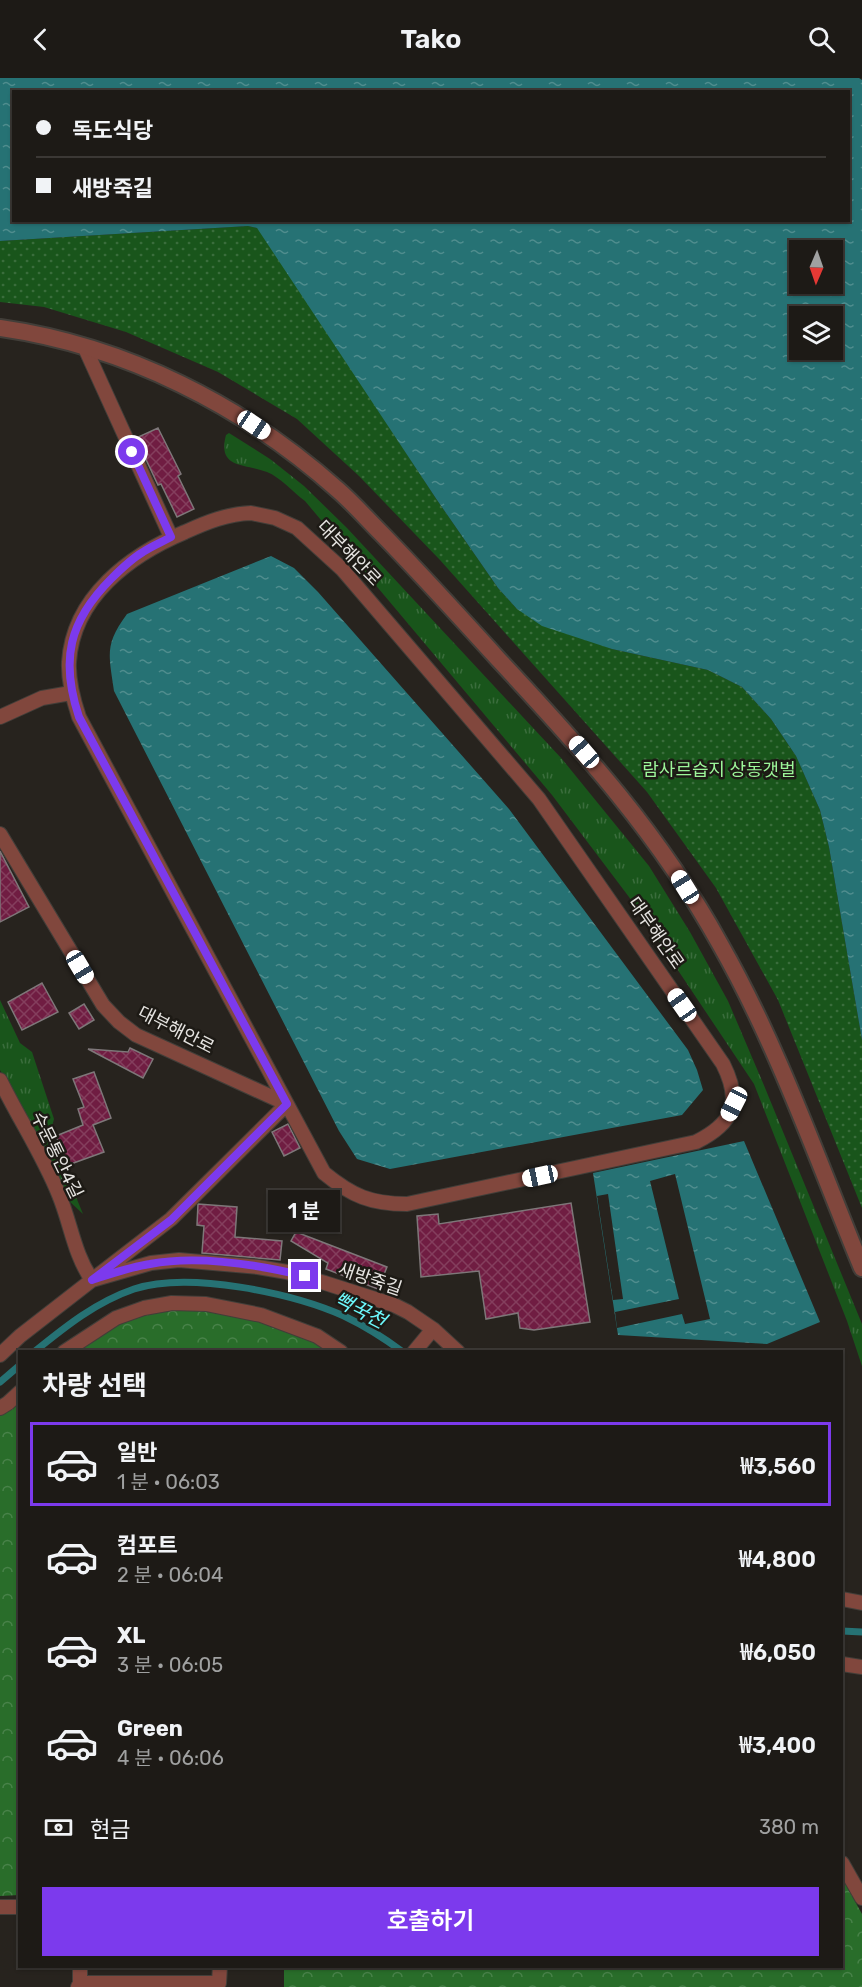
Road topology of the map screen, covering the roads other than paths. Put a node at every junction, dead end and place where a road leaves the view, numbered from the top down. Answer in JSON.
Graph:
{"nodes":[{"id":1,"x":0,"y":328,"type":"edge"},
{"id":2,"x":85,"y":348,"type":"junction"},
{"id":3,"x":171,"y":537,"type":"junction"},
{"id":4,"x":71,"y":693,"type":"junction"},
{"id":5,"x":0,"y":717,"type":"edge"},
{"id":6,"x":0,"y":834,"type":"edge"},
{"id":7,"x":0,"y":1080,"type":"edge"},
{"id":8,"x":287,"y":1104,"type":"junction"},
{"id":9,"x":862,"y":1268,"type":"edge"},
{"id":10,"x":92,"y":1280,"type":"junction"},
{"id":11,"x":429,"y":1334,"type":"junction"},
{"id":12,"x":67,"y":1350,"type":"edge"},
{"id":13,"x":338,"y":1350,"type":"edge"},
{"id":14,"x":416,"y":1350,"type":"edge"},
{"id":15,"x":455,"y":1350,"type":"edge"},
{"id":16,"x":0,"y":1355,"type":"edge"},
{"id":17,"x":18,"y":1394,"type":"edge"},
{"id":18,"x":0,"y":1408,"type":"edge"},
{"id":19,"x":843,"y":1599,"type":"edge"},
{"id":20,"x":862,"y":1603,"type":"edge"},
{"id":21,"x":843,"y":1664,"type":"edge"},
{"id":22,"x":862,"y":1667,"type":"edge"},
{"id":23,"x":843,"y":1865,"type":"edge"},
{"id":24,"x":862,"y":1898,"type":"edge"},
{"id":25,"x":0,"y":1907,"type":"edge"},
{"id":26,"x":18,"y":1907,"type":"edge"},
{"id":27,"x":80,"y":1968,"type":"edge"},
{"id":28,"x":220,"y":1968,"type":"edge"},
{"id":29,"x":79,"y":1985,"type":"edge"}],
"edges":[{"from":1,"to":2,"type":"street","name":"대부해안로"},
{"from":2,"to":3,"type":"lane"},
{"from":2,"to":9,"type":"street","name":"대부해안로"},
{"from":3,"to":4,"type":"lane","name":"대부해안로"},
{"from":3,"to":8,"type":"lane","name":"대부해안로"},
{"from":4,"to":5,"type":"lane"},
{"from":4,"to":8,"type":"lane","name":"대부해안로"},
{"from":6,"to":8,"type":"lane","name":"대부해안로"},
{"from":7,"to":10,"type":"lane","name":"수문통안4길"},
{"from":8,"to":10,"type":"lane"},
{"from":10,"to":11,"type":"lane","name":"새방죽길"},
{"from":10,"to":16,"type":"lane","name":"새방죽길"},
{"from":11,"to":14,"type":"lane"},
{"from":11,"to":15,"type":"lane","name":"새방죽길"},
{"from":12,"to":13,"type":"lane"},
{"from":17,"to":18,"type":"lane"},
{"from":19,"to":20,"type":"lane"},
{"from":21,"to":22,"type":"lane"},
{"from":23,"to":24,"type":"lane"},
{"from":25,"to":26,"type":"lane"},
{"from":27,"to":29,"type":"lane"},
{"from":28,"to":29,"type":"lane"}]}
